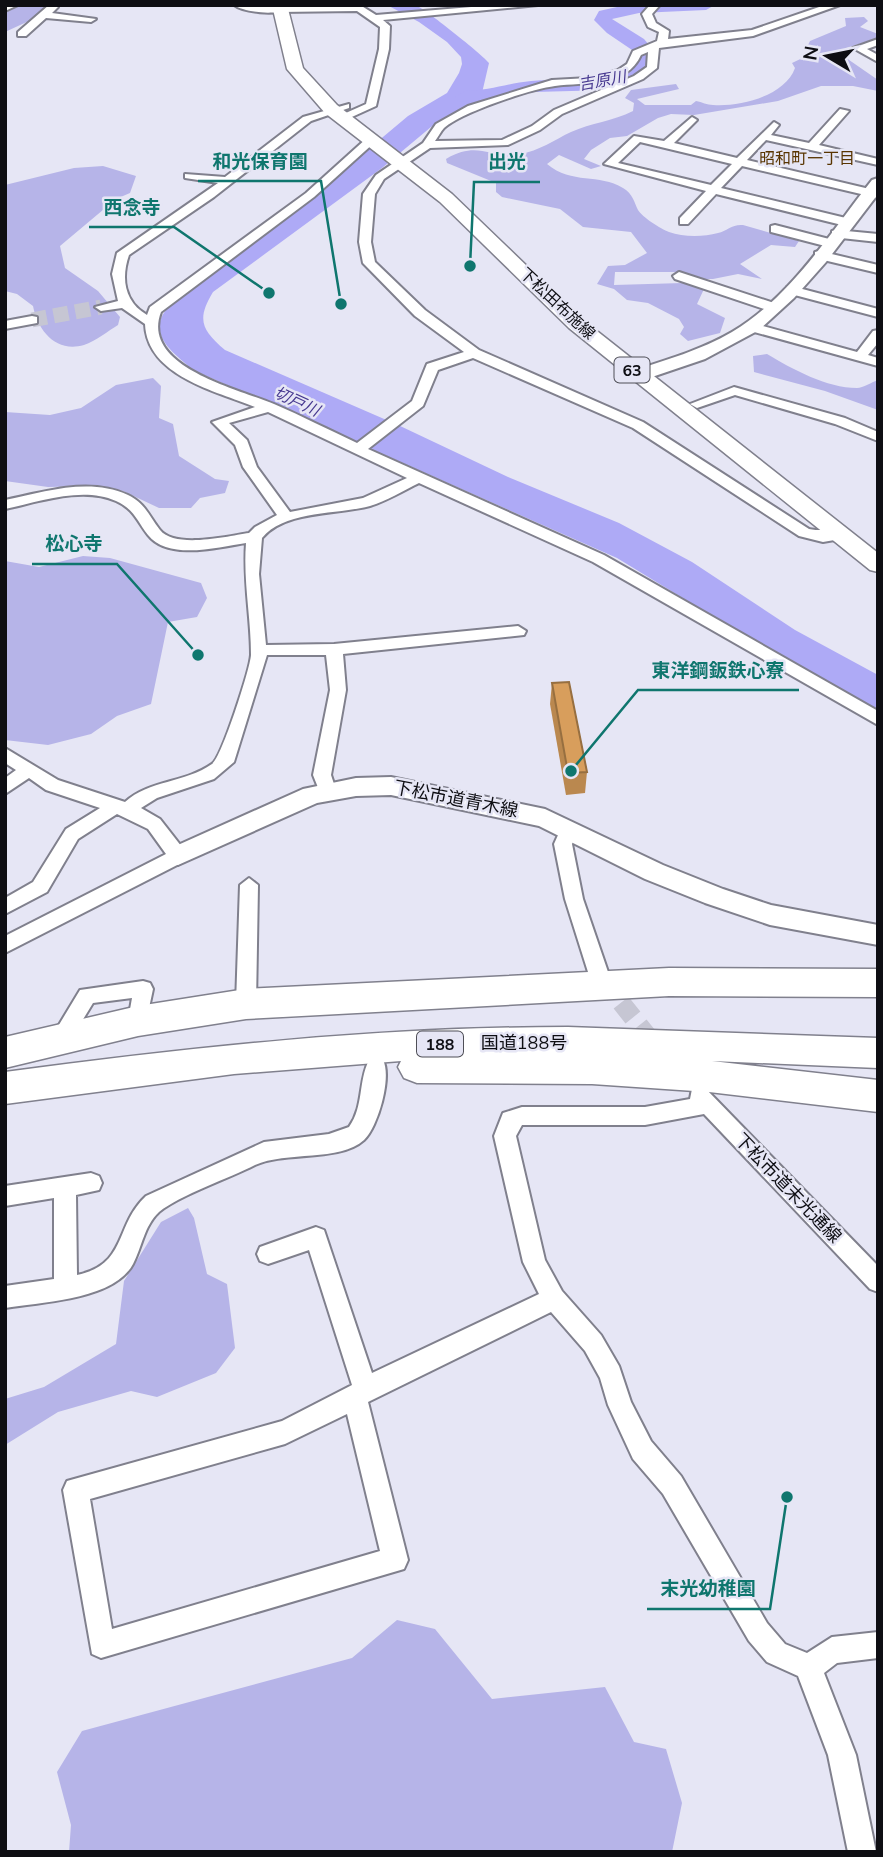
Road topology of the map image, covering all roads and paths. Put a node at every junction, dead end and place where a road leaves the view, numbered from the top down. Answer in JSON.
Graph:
{"nodes":[{"id":1,"x":54,"y":5,"type":"edge"},
{"id":2,"x":240,"y":5,"type":"edge"},
{"id":3,"x":533,"y":5,"type":"edge"},
{"id":4,"x":655,"y":5,"type":"edge"},
{"id":5,"x":835,"y":5,"type":"edge"},
{"id":6,"x":509,"y":6,"type":"edge"},
{"id":7,"x":279,"y":7,"type":"edge"},
{"id":8,"x":44,"y":15,"type":"junction"},
{"id":9,"x":376,"y":18,"type":"junction"},
{"id":10,"x":90,"y":19,"type":"dead end"},
{"id":11,"x":22,"y":34,"type":"dead end"},
{"id":12,"x":878,"y":42,"type":"edge"},
{"id":13,"x":656,"y":45,"type":"junction"},
{"id":14,"x":878,"y":59,"type":"edge"},
{"id":15,"x":626,"y":70,"type":"junction"},
{"id":16,"x":639,"y":77,"type":"junction"},
{"id":17,"x":844,"y":111,"type":"dead end"},
{"id":18,"x":343,"y":112,"type":"junction"},
{"id":19,"x":692,"y":120,"type":"dead end"},
{"id":20,"x":775,"y":125,"type":"dead end"},
{"id":21,"x":763,"y":136,"type":"junction"},
{"id":22,"x":375,"y":139,"type":"junction"},
{"id":23,"x":427,"y":145,"type":"junction"},
{"id":24,"x":666,"y":145,"type":"junction"},
{"id":25,"x":812,"y":147,"type":"junction"},
{"id":26,"x":403,"y":160,"type":"junction"},
{"id":27,"x":740,"y":162,"type":"junction"},
{"id":28,"x":878,"y":162,"type":"edge"},
{"id":29,"x":189,"y":176,"type":"dead end"},
{"id":30,"x":227,"y":181,"type":"junction"},
{"id":31,"x":713,"y":190,"type":"junction"},
{"id":32,"x":875,"y":190,"type":"edge"},
{"id":33,"x":684,"y":221,"type":"dead end"},
{"id":34,"x":775,"y":229,"type":"dead end"},
{"id":35,"x":878,"y":237,"type":"edge"},
{"id":36,"x":833,"y":239,"type":"junction"},
{"id":37,"x":878,"y":269,"type":"edge"},
{"id":38,"x":679,"y":276,"type":"dead end"},
{"id":39,"x":791,"y":290,"type":"junction"},
{"id":40,"x":124,"y":304,"type":"junction"},
{"id":41,"x":101,"y":307,"type":"tunnel mouth"},
{"id":42,"x":775,"y":307,"type":"junction"},
{"id":43,"x":878,"y":313,"type":"edge"},
{"id":44,"x":32,"y":320,"type":"tunnel mouth"},
{"id":45,"x":150,"y":321,"type":"junction"},
{"id":46,"x":5,"y":325,"type":"edge"},
{"id":47,"x":752,"y":327,"type":"junction"},
{"id":48,"x":878,"y":334,"type":"edge"},
{"id":49,"x":474,"y":353,"type":"junction"},
{"id":50,"x":861,"y":356,"type":"junction"},
{"id":51,"x":878,"y":362,"type":"edge"},
{"id":52,"x":646,"y":373,"type":"junction"},
{"id":53,"x":697,"y":404,"type":"junction"},
{"id":54,"x":269,"y":407,"type":"junction"},
{"id":55,"x":878,"y":437,"type":"edge"},
{"id":56,"x":359,"y":449,"type":"junction"},
{"id":57,"x":416,"y":479,"type":"junction"},
{"id":58,"x":5,"y":505,"type":"edge"},
{"id":59,"x":286,"y":517,"type":"junction"},
{"id":60,"x":841,"y":535,"type":"junction"},
{"id":61,"x":254,"y":537,"type":"junction"},
{"id":62,"x":874,"y":553,"type":"edge"},
{"id":63,"x":519,"y":631,"type":"dead end"},
{"id":64,"x":334,"y":649,"type":"junction"},
{"id":65,"x":260,"y":650,"type":"junction"},
{"id":66,"x":878,"y":719,"type":"edge"},
{"id":67,"x":5,"y":754,"type":"edge"},
{"id":68,"x":29,"y":769,"type":"junction"},
{"id":69,"x":5,"y":788,"type":"edge"},
{"id":70,"x":327,"y":790,"type":"junction"},
{"id":71,"x":121,"y":808,"type":"junction"},
{"id":72,"x":569,"y":829,"type":"junction"},
{"id":73,"x":178,"y":856,"type":"junction"},
{"id":74,"x":249,"y":885,"type":"dead end"},
{"id":75,"x":5,"y":907,"type":"edge"},
{"id":76,"x":878,"y":935,"type":"edge"},
{"id":77,"x":5,"y":945,"type":"edge"},
{"id":78,"x":598,"y":972,"type":"tunnel mouth"},
{"id":79,"x":878,"y":983,"type":"edge"},
{"id":80,"x":246,"y":1004,"type":"junction"},
{"id":81,"x":5,"y":1053,"type":"edge"},
{"id":82,"x":878,"y":1053,"type":"edge"},
{"id":83,"x":376,"y":1066,"type":"junction"},
{"id":84,"x":5,"y":1088,"type":"edge"},
{"id":85,"x":878,"y":1096,"type":"edge"},
{"id":86,"x":91,"y":1183,"type":"dead end"},
{"id":87,"x":65,"y":1187,"type":"junction"},
{"id":88,"x":5,"y":1196,"type":"edge"},
{"id":89,"x":268,"y":1254,"type":"dead end"},
{"id":90,"x":878,"y":1282,"type":"edge"},
{"id":91,"x":66,"y":1287,"type":"junction"},
{"id":92,"x":5,"y":1297,"type":"edge"},
{"id":93,"x":554,"y":1299,"type":"junction"},
{"id":94,"x":360,"y":1393,"type":"junction"},
{"id":95,"x":878,"y":1645,"type":"edge"},
{"id":96,"x":810,"y":1668,"type":"junction"},
{"id":97,"x":862,"y":1852,"type":"edge"}],
"edges":[{"from":1,"to":8,"type":"street"},
{"from":2,"to":7,"type":"street"},
{"from":3,"to":6,"type":"street"},
{"from":4,"to":13,"type":"street"},
{"from":5,"to":13,"type":"street"},
{"from":6,"to":9,"type":"street"},
{"from":7,"to":9,"type":"street"},
{"from":7,"to":18,"type":"main road","name":"下松田布施線","number":"63"},
{"from":8,"to":10,"type":"street"},
{"from":8,"to":11,"type":"street"},
{"from":9,"to":18,"type":"street"},
{"from":12,"to":14,"type":"street"},
{"from":13,"to":15,"type":"street"},
{"from":13,"to":16,"type":"street"},
{"from":15,"to":16,"type":"street"},
{"from":15,"to":23,"type":"street"},
{"from":16,"to":23,"type":"street"},
{"from":17,"to":25,"type":"street"},
{"from":18,"to":22,"type":"main road","name":"下松田布施線","number":"63"},
{"from":18,"to":30,"type":"street"},
{"from":19,"to":24,"type":"street"},
{"from":20,"to":21,"type":"street"},
{"from":21,"to":25,"type":"street"},
{"from":21,"to":27,"type":"street"},
{"from":22,"to":26,"type":"main road","name":"下松田布施線","number":"63"},
{"from":22,"to":45,"type":"street"},
{"from":23,"to":26,"type":"street"},
{"from":24,"to":27,"type":"street"},
{"from":24,"to":31,"type":"street"},
{"from":25,"to":28,"type":"street"},
{"from":26,"to":49,"type":"street"},
{"from":26,"to":52,"type":"main road","name":"下松田布施線","number":"63"},
{"from":27,"to":31,"type":"street"},
{"from":27,"to":32,"type":"street"},
{"from":29,"to":30,"type":"street"},
{"from":30,"to":40,"type":"street"},
{"from":31,"to":33,"type":"street"},
{"from":31,"to":36,"type":"street"},
{"from":32,"to":36,"type":"street"},
{"from":34,"to":36,"type":"street"},
{"from":35,"to":36,"type":"street"},
{"from":36,"to":37,"type":"street"},
{"from":36,"to":39,"type":"street"},
{"from":38,"to":42,"type":"street"},
{"from":39,"to":42,"type":"street"},
{"from":39,"to":43,"type":"street"},
{"from":40,"to":41,"type":"street"},
{"from":40,"to":45,"type":"street"},
{"from":42,"to":47,"type":"street"},
{"from":44,"to":46,"type":"street"},
{"from":45,"to":54,"type":"street"},
{"from":47,"to":50,"type":"street"},
{"from":47,"to":52,"type":"street"},
{"from":48,"to":50,"type":"street"},
{"from":49,"to":56,"type":"street"},
{"from":49,"to":60,"type":"street"},
{"from":50,"to":51,"type":"street"},
{"from":52,"to":53,"type":"main road","name":"下松田布施線","number":"63"},
{"from":52,"to":60,"type":"main road","name":"下松田布施線","number":"63"},
{"from":53,"to":55,"type":"street"},
{"from":53,"to":62,"type":"main road","name":"下松田布施線","number":"63"},
{"from":54,"to":56,"type":"street"},
{"from":54,"to":59,"type":"street"},
{"from":56,"to":57,"type":"street"},
{"from":57,"to":59,"type":"street"},
{"from":57,"to":66,"type":"street"},
{"from":58,"to":61,"type":"street"},
{"from":59,"to":61,"type":"street"},
{"from":60,"to":62,"type":"main road","name":"下松田布施線","number":"63"},
{"from":61,"to":65,"type":"street"},
{"from":63,"to":64,"type":"street"},
{"from":64,"to":65,"type":"street"},
{"from":64,"to":70,"type":"street"},
{"from":65,"to":71,"type":"street"},
{"from":67,"to":68,"type":"street"},
{"from":68,"to":69,"type":"street"},
{"from":68,"to":71,"type":"street"},
{"from":70,"to":72,"type":"street","name":"下松市道青木線"},
{"from":70,"to":73,"type":"street","name":"下松市道青木線"},
{"from":71,"to":73,"type":"street"},
{"from":71,"to":75,"type":"street"},
{"from":72,"to":76,"type":"street","name":"下松市道青木線"},
{"from":72,"to":78,"type":"street"},
{"from":73,"to":77,"type":"street","name":"下松市道青木線"},
{"from":74,"to":80,"type":"street"},
{"from":79,"to":80,"type":"highway"},
{"from":80,"to":81,"type":"highway"},
{"from":82,"to":84,"type":"highway","name":"国道188号","number":"188"},
{"from":83,"to":84,"type":"highway"},
{"from":83,"to":85,"type":"highway"},
{"from":83,"to":91,"type":"street"},
{"from":86,"to":87,"type":"street"},
{"from":87,"to":88,"type":"street"},
{"from":87,"to":91,"type":"street"},
{"from":89,"to":94,"type":"street"},
{"from":90,"to":93,"type":"street","name":"下松市道末光通線"},
{"from":91,"to":92,"type":"street"},
{"from":93,"to":94,"type":"street"},
{"from":93,"to":96,"type":"street"},
{"from":94,"to":94,"type":"street"},
{"from":95,"to":96,"type":"street"},
{"from":96,"to":97,"type":"street"}]}
